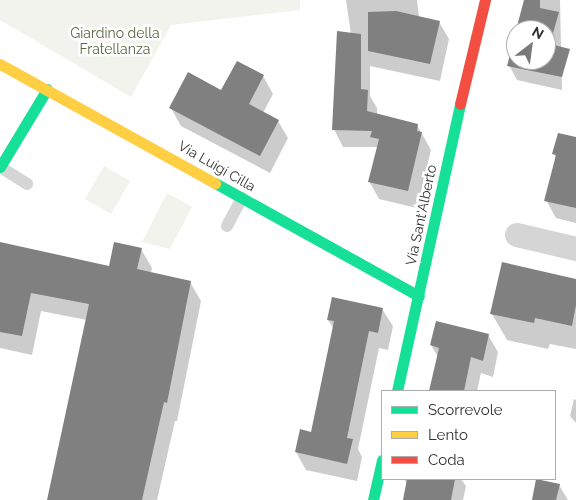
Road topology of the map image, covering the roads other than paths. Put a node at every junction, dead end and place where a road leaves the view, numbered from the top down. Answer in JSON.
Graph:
{"nodes":[{"id":1,"x":474,"y":0,"type":"edge"},
{"id":2,"x":485,"y":0,"type":"edge"},
{"id":3,"x":473,"y":44,"type":"junction"},
{"id":4,"x":0,"y":64,"type":"edge"},
{"id":5,"x":47,"y":89,"type":"junction"},
{"id":6,"x":0,"y":167,"type":"edge"},
{"id":7,"x":27,"y":184,"type":"dead end"},
{"id":8,"x":242,"y":198,"type":"junction"},
{"id":9,"x":227,"y":226,"type":"dead end"},
{"id":10,"x":517,"y":235,"type":"dead end"},
{"id":11,"x":576,"y":249,"type":"edge"},
{"id":12,"x":419,"y":296,"type":"junction"},
{"id":13,"x":398,"y":390,"type":"edge"},
{"id":14,"x":381,"y":464,"type":"edge"},
{"id":15,"x":373,"y":500,"type":"edge"}],
"edges":[{"from":1,"to":3,"type":"street","name":"Via Sant'Alberto"},
{"from":2,"to":3,"type":"street","name":"Via Sant'Alberto"},
{"from":3,"to":12,"type":"street","name":"Via Sant'Alberto"},
{"from":4,"to":5,"type":"street","name":"Via Luigi Cilla"},
{"from":5,"to":6,"type":"street"},
{"from":5,"to":8,"type":"street","name":"Via Luigi Cilla"},
{"from":6,"to":7,"type":"lane"},
{"from":8,"to":9,"type":"lane"},
{"from":8,"to":12,"type":"street","name":"Via Luigi Cilla"},
{"from":10,"to":11,"type":"street"},
{"from":12,"to":13,"type":"street","name":"Via Sant'Alberto"},
{"from":14,"to":15,"type":"street"}]}
